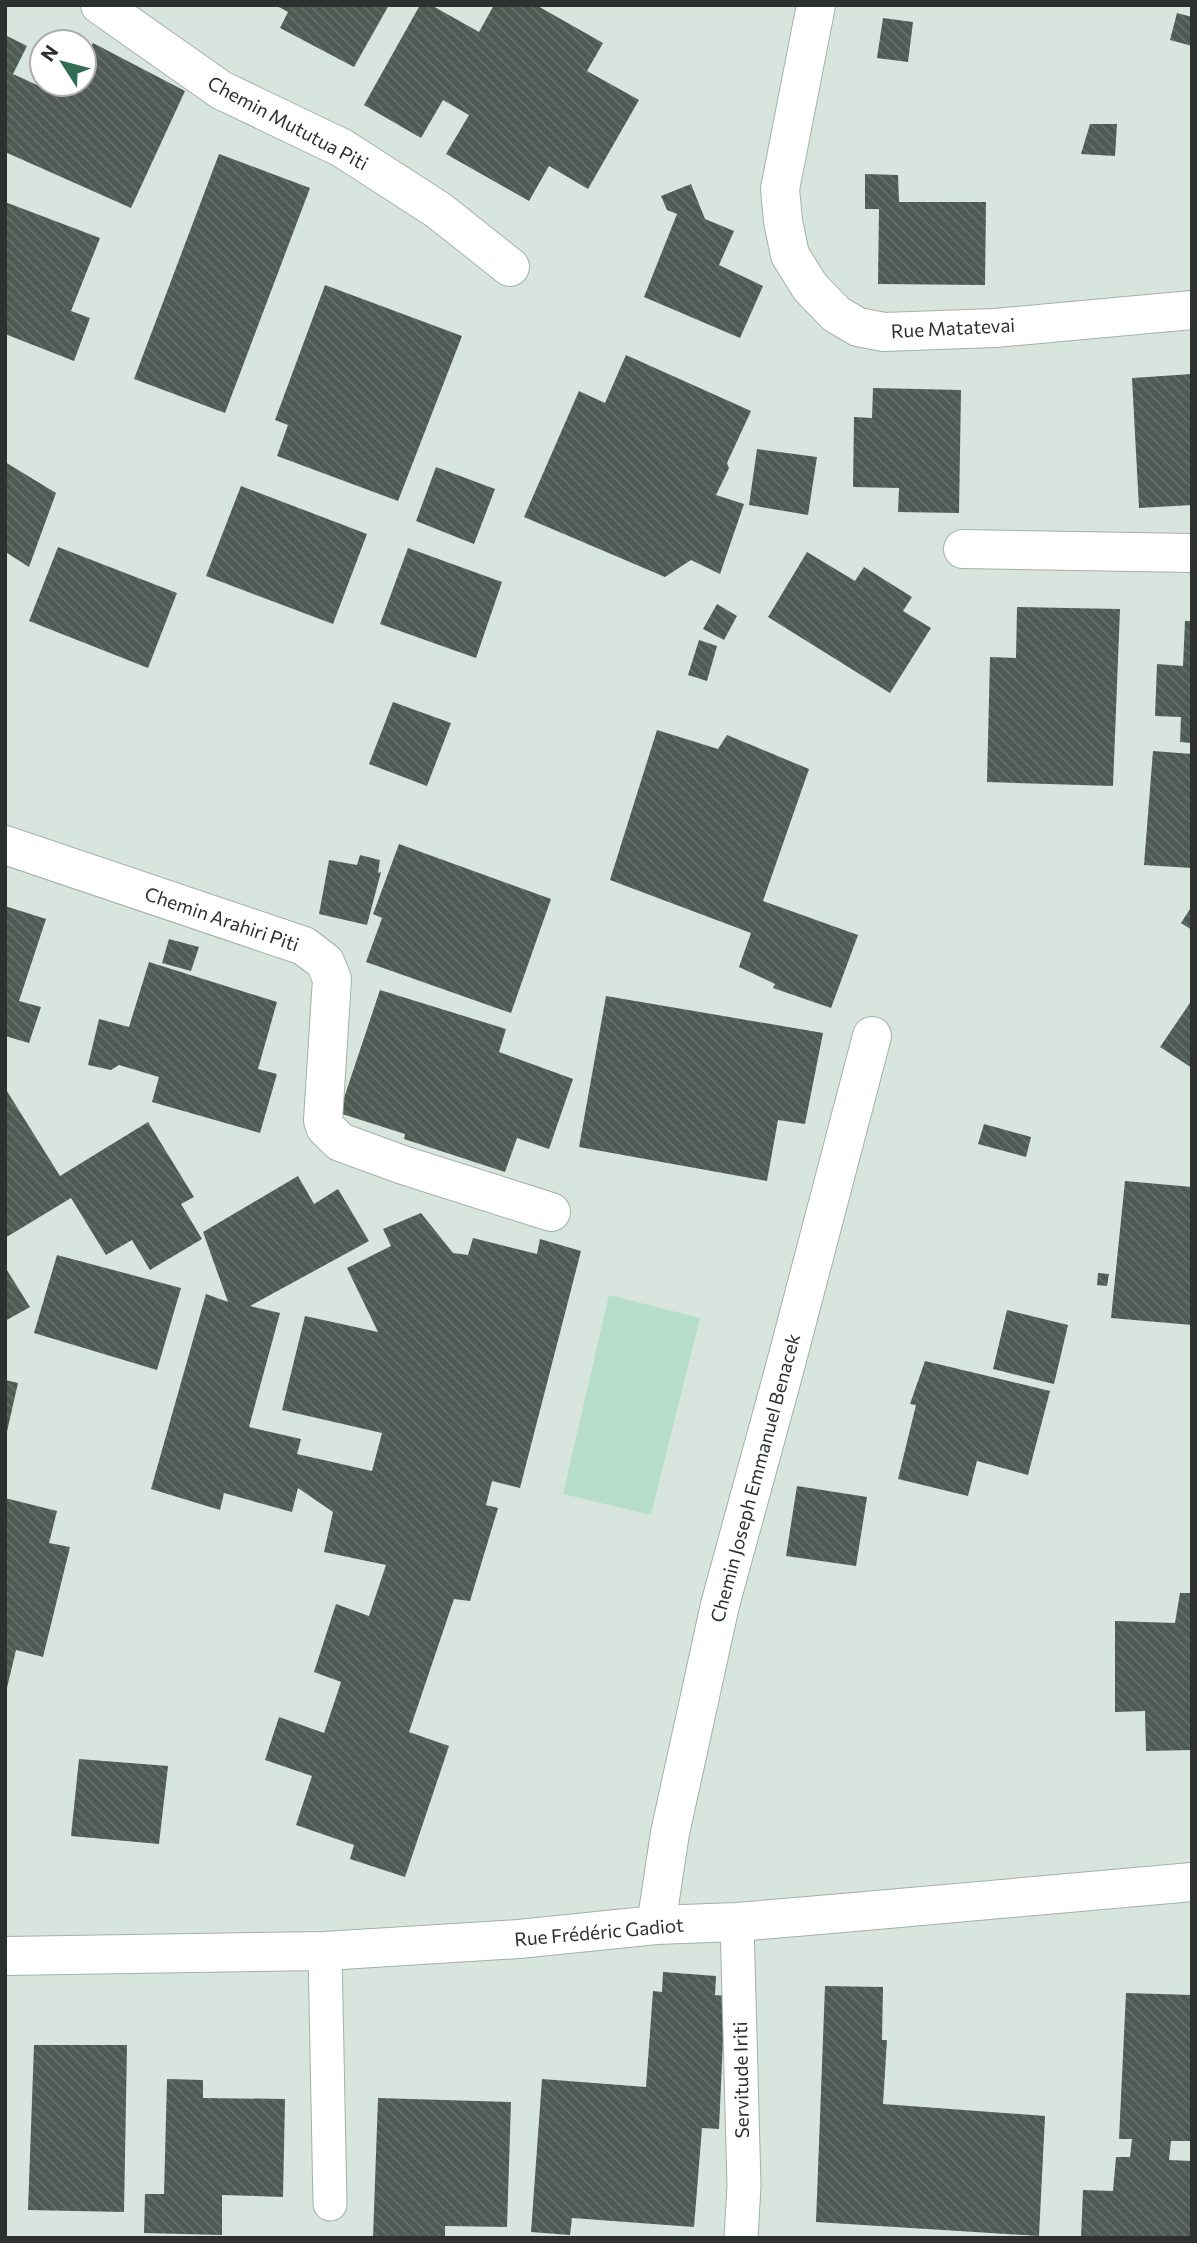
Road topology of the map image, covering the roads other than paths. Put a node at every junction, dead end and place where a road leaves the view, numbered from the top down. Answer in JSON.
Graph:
{"nodes":[{"id":1,"x":100,"y":5,"type":"edge"},
{"id":2,"x":816,"y":5,"type":"edge"},
{"id":3,"x":510,"y":267,"type":"dead end"},
{"id":4,"x":1192,"y":310,"type":"edge"},
{"id":5,"x":963,"y":549,"type":"dead end"},
{"id":6,"x":1192,"y":553,"type":"edge"},
{"id":7,"x":5,"y":845,"type":"edge"},
{"id":8,"x":872,"y":1035,"type":"dead end"},
{"id":9,"x":551,"y":1212,"type":"dead end"},
{"id":10,"x":1192,"y":1882,"type":"edge"},
{"id":11,"x":737,"y":1922,"type":"junction"},
{"id":12,"x":656,"y":1925,"type":"junction"},
{"id":13,"x":325,"y":1951,"type":"junction"},
{"id":14,"x":5,"y":1956,"type":"edge"},
{"id":15,"x":330,"y":2204,"type":"dead end"},
{"id":16,"x":741,"y":2238,"type":"edge"}],
"edges":[{"from":1,"to":3,"type":"street","name":"Chemin Mututua Piti"},
{"from":2,"to":4,"type":"street","name":"Rue Matatevai"},
{"from":5,"to":6,"type":"street"},
{"from":7,"to":9,"type":"street","name":"Chemin Arahiri Piti"},
{"from":8,"to":12,"type":"street","name":"Chemin Joseph Emmanuel Benacek"},
{"from":10,"to":11,"type":"street","name":"Rue Frédéric Gadiot"},
{"from":11,"to":12,"type":"street","name":"Rue Frédéric Gadiot"},
{"from":11,"to":16,"type":"lane","name":"Servitude Iriti"},
{"from":12,"to":13,"type":"street","name":"Rue Frédéric Gadiot"},
{"from":13,"to":14,"type":"street","name":"Rue Frédéric Gadiot"},
{"from":13,"to":15,"type":"lane"}]}
